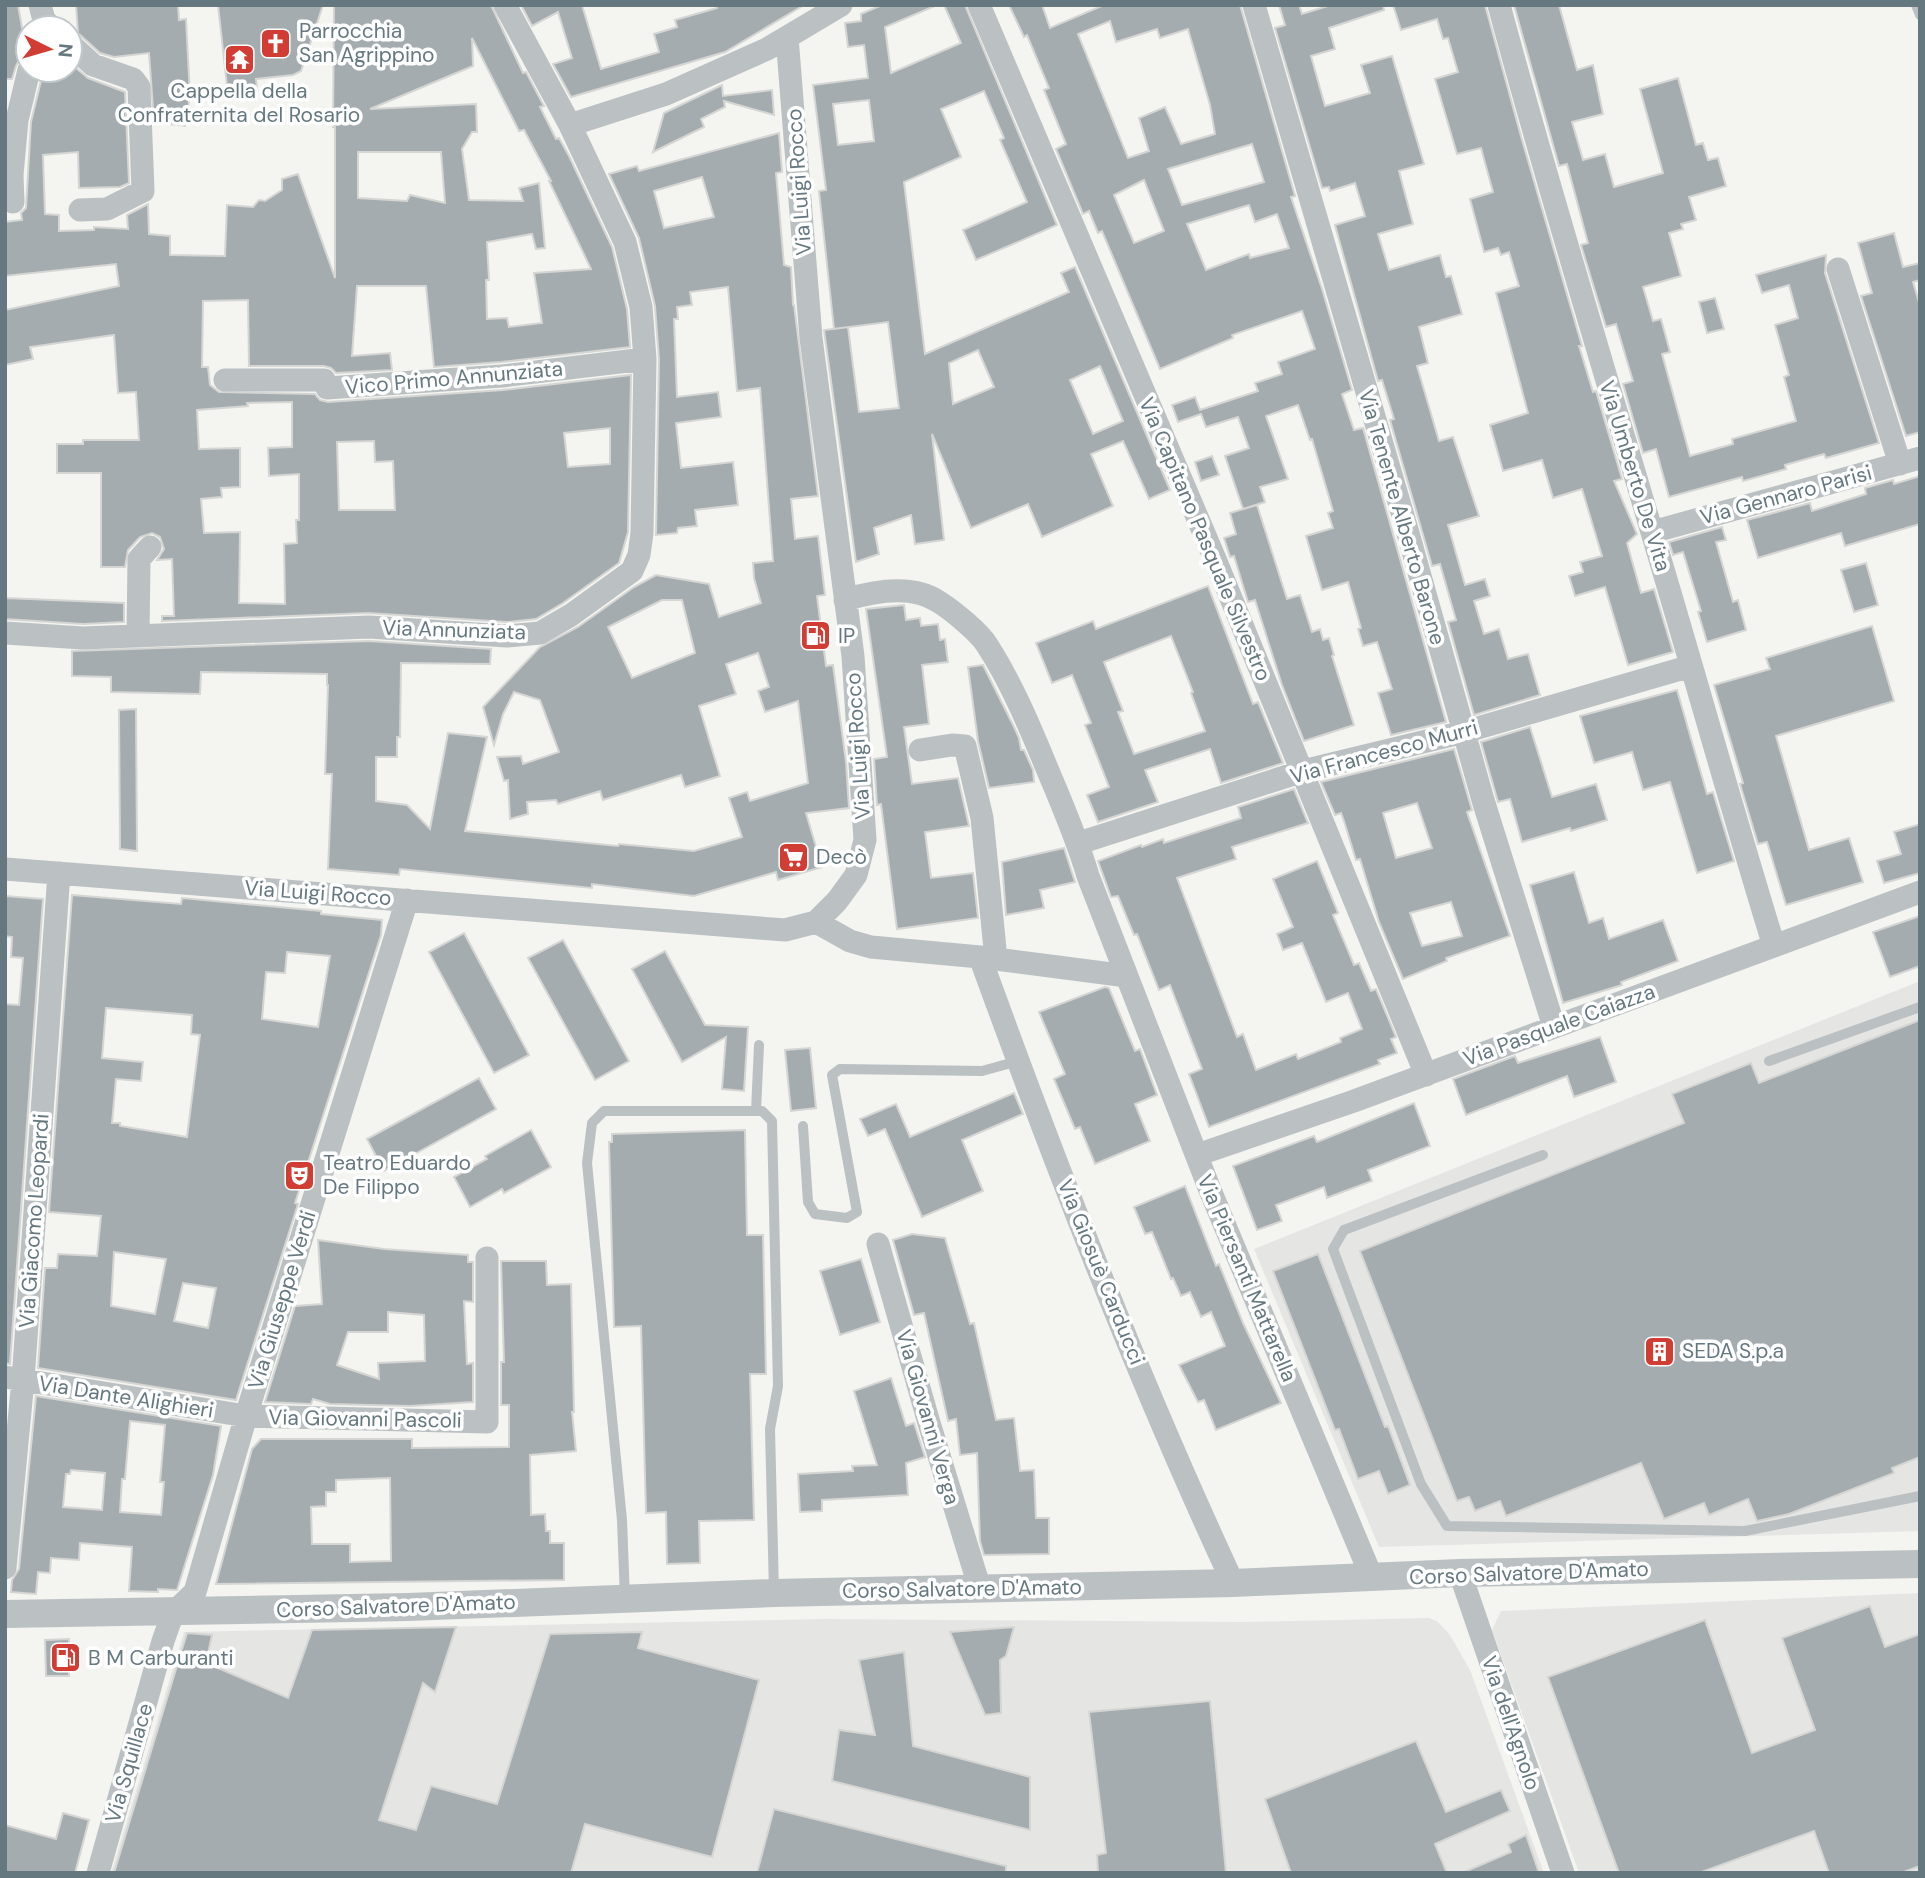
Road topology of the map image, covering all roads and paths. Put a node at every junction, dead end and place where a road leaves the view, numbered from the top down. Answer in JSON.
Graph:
{"nodes":[{"id":1,"x":505,"y":5,"type":"edge"},
{"id":2,"x":979,"y":5,"type":"edge"},
{"id":3,"x":1254,"y":5,"type":"edge"},
{"id":4,"x":1499,"y":5,"type":"edge"},
{"id":5,"x":1916,"y":5,"type":"edge"},
{"id":6,"x":838,"y":6,"type":"edge"},
{"id":7,"x":1920,"y":15,"type":"edge"},
{"id":8,"x":788,"y":37,"type":"junction"},
{"id":9,"x":84,"y":57,"type":"edge"},
{"id":10,"x":26,"y":84,"type":"edge"},
{"id":11,"x":570,"y":125,"type":"junction"},
{"id":12,"x":13,"y":202,"type":"dead end"},
{"id":13,"x":80,"y":210,"type":"dead end"},
{"id":14,"x":1838,"y":269,"type":"dead end"},
{"id":15,"x":645,"y":359,"type":"junction"},
{"id":16,"x":225,"y":380,"type":"dead end"},
{"id":17,"x":1910,"y":461,"type":"edge"},
{"id":18,"x":1652,"y":532,"type":"junction"},
{"id":19,"x":150,"y":547,"type":"dead end"},
{"id":20,"x":845,"y":600,"type":"junction"},
{"id":21,"x":5,"y":633,"type":"edge"},
{"id":22,"x":138,"y":636,"type":"junction"},
{"id":23,"x":1691,"y":666,"type":"junction"},
{"id":24,"x":1464,"y":732,"type":"junction"},
{"id":25,"x":920,"y":750,"type":"dead end"},
{"id":26,"x":1303,"y":771,"type":"junction"},
{"id":27,"x":1079,"y":843,"type":"junction"},
{"id":28,"x":5,"y":869,"type":"edge"},
{"id":29,"x":59,"y":873,"type":"junction"},
{"id":30,"x":1920,"y":892,"type":"edge"},
{"id":31,"x":407,"y":900,"type":"junction"},
{"id":32,"x":816,"y":922,"type":"junction"},
{"id":33,"x":1774,"y":946,"type":"junction"},
{"id":34,"x":988,"y":958,"type":"junction"},
{"id":35,"x":1127,"y":976,"type":"junction"},
{"id":36,"x":1920,"y":1007,"type":"edge"},
{"id":37,"x":1554,"y":1027,"type":"junction"},
{"id":38,"x":759,"y":1045,"type":"dead end"},
{"id":39,"x":1769,"y":1061,"type":"dead end"},
{"id":40,"x":1018,"y":1062,"type":"junction"},
{"id":41,"x":1426,"y":1075,"type":"junction"},
{"id":42,"x":756,"y":1111,"type":"junction"},
{"id":43,"x":803,"y":1126,"type":"dead end"},
{"id":44,"x":1197,"y":1155,"type":"junction"},
{"id":45,"x":1543,"y":1155,"type":"dead end"},
{"id":46,"x":878,"y":1244,"type":"dead end"},
{"id":47,"x":487,"y":1258,"type":"dead end"},
{"id":48,"x":14,"y":1378,"type":"edge"},
{"id":49,"x":246,"y":1416,"type":"junction"},
{"id":50,"x":1920,"y":1496,"type":"edge"},
{"id":51,"x":1920,"y":1564,"type":"edge"},
{"id":52,"x":5,"y":1568,"type":"edge"},
{"id":53,"x":1460,"y":1573,"type":"junction"},
{"id":54,"x":1373,"y":1577,"type":"junction"},
{"id":55,"x":1233,"y":1583,"type":"junction"},
{"id":56,"x":980,"y":1589,"type":"junction"},
{"id":57,"x":774,"y":1593,"type":"junction"},
{"id":58,"x":625,"y":1599,"type":"junction"},
{"id":59,"x":173,"y":1613,"type":"junction"},
{"id":60,"x":5,"y":1614,"type":"edge"},
{"id":61,"x":98,"y":1873,"type":"edge"},
{"id":62,"x":1563,"y":1873,"type":"edge"}],
"edges":[{"from":1,"to":11,"type":"street","name":"Via Annunziata"},
{"from":2,"to":26,"type":"street","name":"Via Capitano Pasquale Silvestro"},
{"from":3,"to":24,"type":"street","name":"Via Tenente Alberto Barone"},
{"from":4,"to":18,"type":"street","name":"Via Umberto De Vita"},
{"from":5,"to":7,"type":"lane"},
{"from":6,"to":8,"type":"street"},
{"from":8,"to":11,"type":"street"},
{"from":8,"to":20,"type":"street","name":"Via Luigi Rocco"},
{"from":9,"to":13,"type":"street"},
{"from":10,"to":12,"type":"street"},
{"from":11,"to":15,"type":"street","name":"Via Annunziata"},
{"from":14,"to":17,"type":"street"},
{"from":15,"to":16,"type":"street","name":"Vico Primo Annunziata"},
{"from":15,"to":22,"type":"street","name":"Via Annunziata"},
{"from":17,"to":18,"type":"street","name":"Via Gennaro Parisi"},
{"from":18,"to":23,"type":"street","name":"Via Umberto De Vita"},
{"from":19,"to":22,"type":"street"},
{"from":20,"to":27,"type":"street","name":"Via Piersanti Mattarella"},
{"from":20,"to":32,"type":"street","name":"Via Luigi Rocco"},
{"from":21,"to":22,"type":"street","name":"Via Annunziata"},
{"from":23,"to":24,"type":"street","name":"Via Francesco Murri"},
{"from":23,"to":33,"type":"street","name":"Via Umberto De Vita"},
{"from":24,"to":26,"type":"street","name":"Via Francesco Murri"},
{"from":24,"to":37,"type":"street","name":"Via Tenente Alberto Barone"},
{"from":25,"to":34,"type":"street","name":"Via Giosuè Carducci"},
{"from":26,"to":27,"type":"street","name":"Via Francesco Murri"},
{"from":26,"to":41,"type":"street","name":"Via Capitano Pasquale Silvestro"},
{"from":27,"to":35,"type":"street","name":"Via Piersanti Mattarella"},
{"from":28,"to":29,"type":"street","name":"Via Luigi Rocco"},
{"from":29,"to":31,"type":"street","name":"Via Luigi Rocco"},
{"from":29,"to":48,"type":"street","name":"Via Giacomo Leopardi"},
{"from":30,"to":33,"type":"street","name":"Via Pasquale Caiazza"},
{"from":31,"to":32,"type":"street","name":"Via Luigi Rocco"},
{"from":31,"to":49,"type":"street","name":"Via Giuseppe Verdi"},
{"from":32,"to":34,"type":"street"},
{"from":33,"to":37,"type":"street","name":"Via Pasquale Caiazza"},
{"from":34,"to":35,"type":"street"},
{"from":34,"to":40,"type":"street","name":"Via Giosuè Carducci"},
{"from":35,"to":44,"type":"street","name":"Via Piersanti Mattarella"},
{"from":36,"to":39,"type":"lane"},
{"from":37,"to":41,"type":"street","name":"Via Pasquale Caiazza"},
{"from":38,"to":42,"type":"lane"},
{"from":40,"to":43,"type":"lane"},
{"from":40,"to":55,"type":"street","name":"Via Giosuè Carducci"},
{"from":41,"to":44,"type":"street","name":"Via Pasquale Caiazza"},
{"from":42,"to":57,"type":"lane"},
{"from":42,"to":58,"type":"lane"},
{"from":44,"to":54,"type":"street","name":"Via Piersanti Mattarella"},
{"from":45,"to":50,"type":"lane"},
{"from":46,"to":56,"type":"street","name":"Via Giovanni Verga"},
{"from":47,"to":49,"type":"street","name":"Via Giovanni Pascoli"},
{"from":48,"to":49,"type":"street","name":"Via Dante Alighieri"},
{"from":48,"to":52,"type":"street","name":"Via Giacomo Leopardi"},
{"from":49,"to":59,"type":"street","name":"Via Giuseppe Verdi"},
{"from":51,"to":53,"type":"street","name":"Corso Salvatore D'Amato"},
{"from":53,"to":54,"type":"street","name":"Corso Salvatore D'Amato"},
{"from":53,"to":62,"type":"street","name":"Via dell'Agnolo"},
{"from":54,"to":55,"type":"street","name":"Corso Salvatore D'Amato"},
{"from":55,"to":56,"type":"street","name":"Corso Salvatore D'Amato"},
{"from":56,"to":57,"type":"street","name":"Corso Salvatore D'Amato"},
{"from":57,"to":58,"type":"street","name":"Corso Salvatore D'Amato"},
{"from":58,"to":59,"type":"street","name":"Corso Salvatore D'Amato"},
{"from":59,"to":60,"type":"street","name":"Corso Salvatore D'Amato"},
{"from":59,"to":61,"type":"street","name":"Via Squillace"}]}
